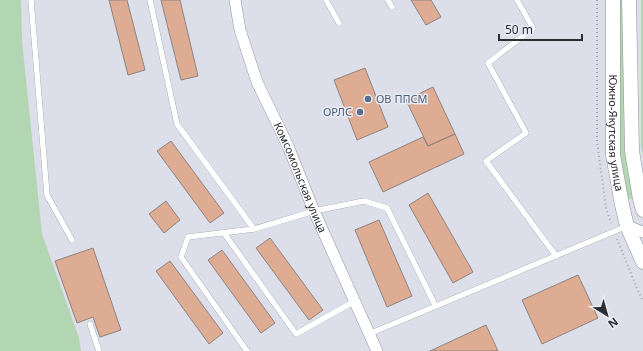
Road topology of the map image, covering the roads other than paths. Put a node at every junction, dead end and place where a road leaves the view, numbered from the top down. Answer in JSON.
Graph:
{"nodes":[{"id":1,"x":31,"y":0,"type":"edge"},
{"id":2,"x":150,"y":0,"type":"edge"},
{"id":3,"x":235,"y":0,"type":"edge"},
{"id":4,"x":326,"y":0,"type":"edge"},
{"id":5,"x":388,"y":0,"type":"edge"},
{"id":6,"x":517,"y":0,"type":"edge"},
{"id":7,"x":613,"y":0,"type":"edge"},
{"id":8,"x":629,"y":0,"type":"edge"},
{"id":9,"x":392,"y":7,"type":"dead end"},
{"id":10,"x":339,"y":23,"type":"dead end"},
{"id":11,"x":643,"y":210,"type":"edge"},
{"id":12,"x":314,"y":212,"type":"junction"},
{"id":13,"x":627,"y":226,"type":"junction"},
{"id":14,"x":254,"y":229,"type":"junction"},
{"id":15,"x":643,"y":232,"type":"edge"},
{"id":16,"x":224,"y":233,"type":"junction"},
{"id":17,"x":72,"y":240,"type":"dead end"},
{"id":18,"x":556,"y":256,"type":"junction"},
{"id":19,"x":643,"y":262,"type":"edge"},
{"id":20,"x":355,"y":300,"type":"junction"},
{"id":21,"x":435,"y":306,"type":"junction"},
{"id":22,"x":90,"y":324,"type":"dead end"},
{"id":23,"x":369,"y":334,"type":"junction"},
{"id":24,"x":99,"y":351,"type":"edge"},
{"id":25,"x":247,"y":351,"type":"edge"},
{"id":26,"x":378,"y":351,"type":"edge"}],
"edges":[{"from":1,"to":17,"type":"lane"},
{"from":2,"to":14,"type":"lane"},
{"from":3,"to":12,"type":"street","name":"Комсомольская улица"},
{"from":4,"to":10,"type":"lane"},
{"from":5,"to":9,"type":"lane"},
{"from":6,"to":18,"type":"lane"},
{"from":7,"to":13,"type":"street","name":"Южно-Якутская улица"},
{"from":8,"to":11,"type":"street","name":"Южно-Якутская улица"},
{"from":12,"to":14,"type":"lane"},
{"from":12,"to":20,"type":"street","name":"Комсомольская улица"},
{"from":12,"to":21,"type":"lane"},
{"from":13,"to":15,"type":"street"},
{"from":13,"to":18,"type":"lane"},
{"from":13,"to":19,"type":"street","name":"Южно-Якутская улица"},
{"from":14,"to":16,"type":"lane"},
{"from":16,"to":20,"type":"lane"},
{"from":16,"to":25,"type":"lane"},
{"from":18,"to":21,"type":"lane"},
{"from":20,"to":23,"type":"street","name":"Комсомольская улица"},
{"from":21,"to":23,"type":"lane"},
{"from":22,"to":24,"type":"lane"},
{"from":23,"to":26,"type":"street","name":"Комсомольская улица"}]}
